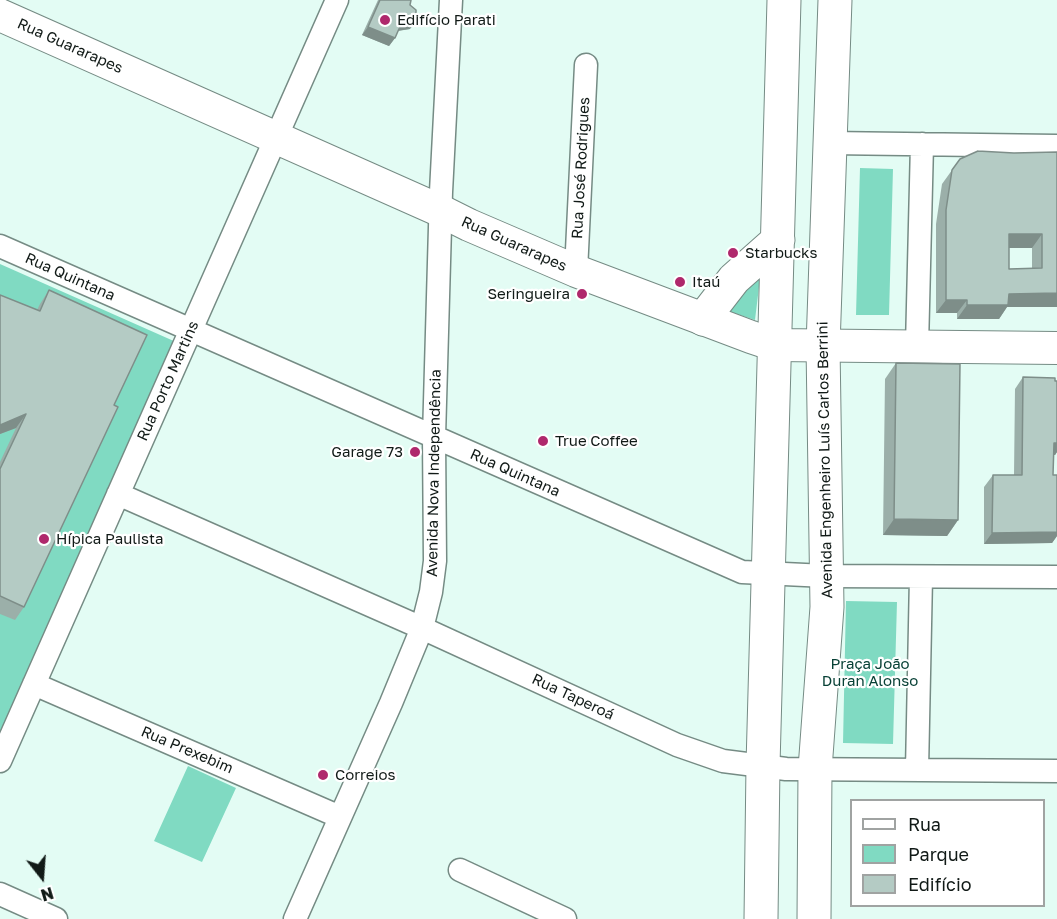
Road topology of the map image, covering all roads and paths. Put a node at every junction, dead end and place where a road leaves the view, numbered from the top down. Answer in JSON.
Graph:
{"nodes":[{"id":1,"x":337,"y":0,"type":"edge"},
{"id":2,"x":451,"y":0,"type":"edge"},
{"id":3,"x":784,"y":0,"type":"edge"},
{"id":4,"x":835,"y":0,"type":"edge"},
{"id":5,"x":0,"y":15,"type":"edge"},
{"id":6,"x":586,"y":65,"type":"dead end"},
{"id":7,"x":276,"y":137,"type":"junction"},
{"id":8,"x":830,"y":143,"type":"junction"},
{"id":9,"x":922,"y":144,"type":"junction"},
{"id":10,"x":1057,"y":146,"type":"edge"},
{"id":11,"x":441,"y":211,"type":"junction"},
{"id":12,"x":778,"y":240,"type":"junction"},
{"id":13,"x":0,"y":246,"type":"edge"},
{"id":14,"x":576,"y":271,"type":"junction"},
{"id":15,"x":703,"y":319,"type":"junction"},
{"id":16,"x":190,"y":330,"type":"junction"},
{"id":17,"x":775,"y":345,"type":"junction"},
{"id":18,"x":823,"y":346,"type":"junction"},
{"id":19,"x":917,"y":346,"type":"junction"},
{"id":20,"x":1057,"y":348,"type":"edge"},
{"id":21,"x":434,"y":437,"type":"junction"},
{"id":22,"x":118,"y":494,"type":"junction"},
{"id":23,"x":768,"y":574,"type":"junction"},
{"id":24,"x":826,"y":576,"type":"junction"},
{"id":25,"x":921,"y":577,"type":"junction"},
{"id":26,"x":1057,"y":578,"type":"edge"},
{"id":27,"x":422,"y":628,"type":"junction"},
{"id":28,"x":34,"y":684,"type":"junction"},
{"id":29,"x":0,"y":761,"type":"edge"},
{"id":30,"x":763,"y":765,"type":"junction"},
{"id":31,"x":815,"y":770,"type":"junction"},
{"id":32,"x":916,"y":770,"type":"junction"},
{"id":33,"x":1057,"y":771,"type":"edge"},
{"id":34,"x":340,"y":817,"type":"junction"},
{"id":35,"x":460,"y":870,"type":"dead end"},
{"id":36,"x":0,"y":894,"type":"edge"},
{"id":37,"x":56,"y":919,"type":"edge"},
{"id":38,"x":295,"y":919,"type":"edge"},
{"id":39,"x":565,"y":919,"type":"edge"},
{"id":40,"x":761,"y":919,"type":"edge"},
{"id":41,"x":814,"y":919,"type":"edge"}],
"edges":[{"from":1,"to":7,"type":"street","name":"Rua Porto Martins"},
{"from":2,"to":11,"type":"street","name":"Avenida Nova Independência"},
{"from":3,"to":12,"type":"main road"},
{"from":4,"to":8,"type":"main road","name":"Avenida Engenheiro Luís Carlos Berrini"},
{"from":5,"to":7,"type":"street","name":"Rua Guararapes"},
{"from":6,"to":14,"type":"street","name":"Rua José Rodrigues"},
{"from":7,"to":11,"type":"street","name":"Rua Guararapes"},
{"from":7,"to":16,"type":"street","name":"Rua Porto Martins"},
{"from":8,"to":9,"type":"street"},
{"from":8,"to":18,"type":"main road","name":"Avenida Engenheiro Luís Carlos Berrini"},
{"from":9,"to":10,"type":"street"},
{"from":9,"to":19,"type":"street"},
{"from":11,"to":14,"type":"street","name":"Rua Guararapes"},
{"from":11,"to":21,"type":"street","name":"Avenida Nova Independência"},
{"from":12,"to":15,"type":"main road"},
{"from":12,"to":17,"type":"main road"},
{"from":13,"to":16,"type":"street","name":"Rua Quintana"},
{"from":14,"to":15,"type":"street","name":"Rua Guararapes"},
{"from":15,"to":17,"type":"street","name":"Rua Guararapes"},
{"from":16,"to":21,"type":"street","name":"Rua Quintana"},
{"from":16,"to":22,"type":"street","name":"Rua Porto Martins"},
{"from":17,"to":18,"type":"street","name":"Rua Guararapes"},
{"from":17,"to":23,"type":"main road"},
{"from":18,"to":19,"type":"street","name":"Rua Guararapes"},
{"from":18,"to":24,"type":"main road","name":"Avenida Engenheiro Luís Carlos Berrini"},
{"from":19,"to":20,"type":"street","name":"Rua Guararapes"},
{"from":21,"to":23,"type":"street","name":"Rua Quintana"},
{"from":21,"to":27,"type":"street","name":"Avenida Nova Independência"},
{"from":22,"to":27,"type":"street","name":"Rua Taperoá"},
{"from":22,"to":28,"type":"street","name":"Rua Porto Martins"},
{"from":23,"to":24,"type":"street","name":"Rua Quintana"},
{"from":23,"to":30,"type":"main road"},
{"from":24,"to":25,"type":"street","name":"Rua Quintana"},
{"from":24,"to":31,"type":"main road","name":"Avenida Engenheiro Luís Carlos Berrini"},
{"from":25,"to":26,"type":"street","name":"Rua Quintana"},
{"from":25,"to":32,"type":"street"},
{"from":27,"to":30,"type":"street","name":"Rua Taperoá"},
{"from":27,"to":34,"type":"street","name":"Avenida Nova Independência"},
{"from":28,"to":29,"type":"street","name":"Rua Porto Martins"},
{"from":28,"to":34,"type":"street","name":"Rua Prexebim"},
{"from":30,"to":31,"type":"street","name":"Rua Taperoá"},
{"from":30,"to":40,"type":"main road"},
{"from":31,"to":32,"type":"street","name":"Rua Taperoá"},
{"from":31,"to":41,"type":"main road","name":"Avenida Engenheiro Luís Carlos Berrini"},
{"from":32,"to":33,"type":"street","name":"Rua Taperoá"},
{"from":34,"to":38,"type":"street","name":"Avenida Nova Independência"},
{"from":35,"to":39,"type":"street"},
{"from":36,"to":37,"type":"street"}]}
